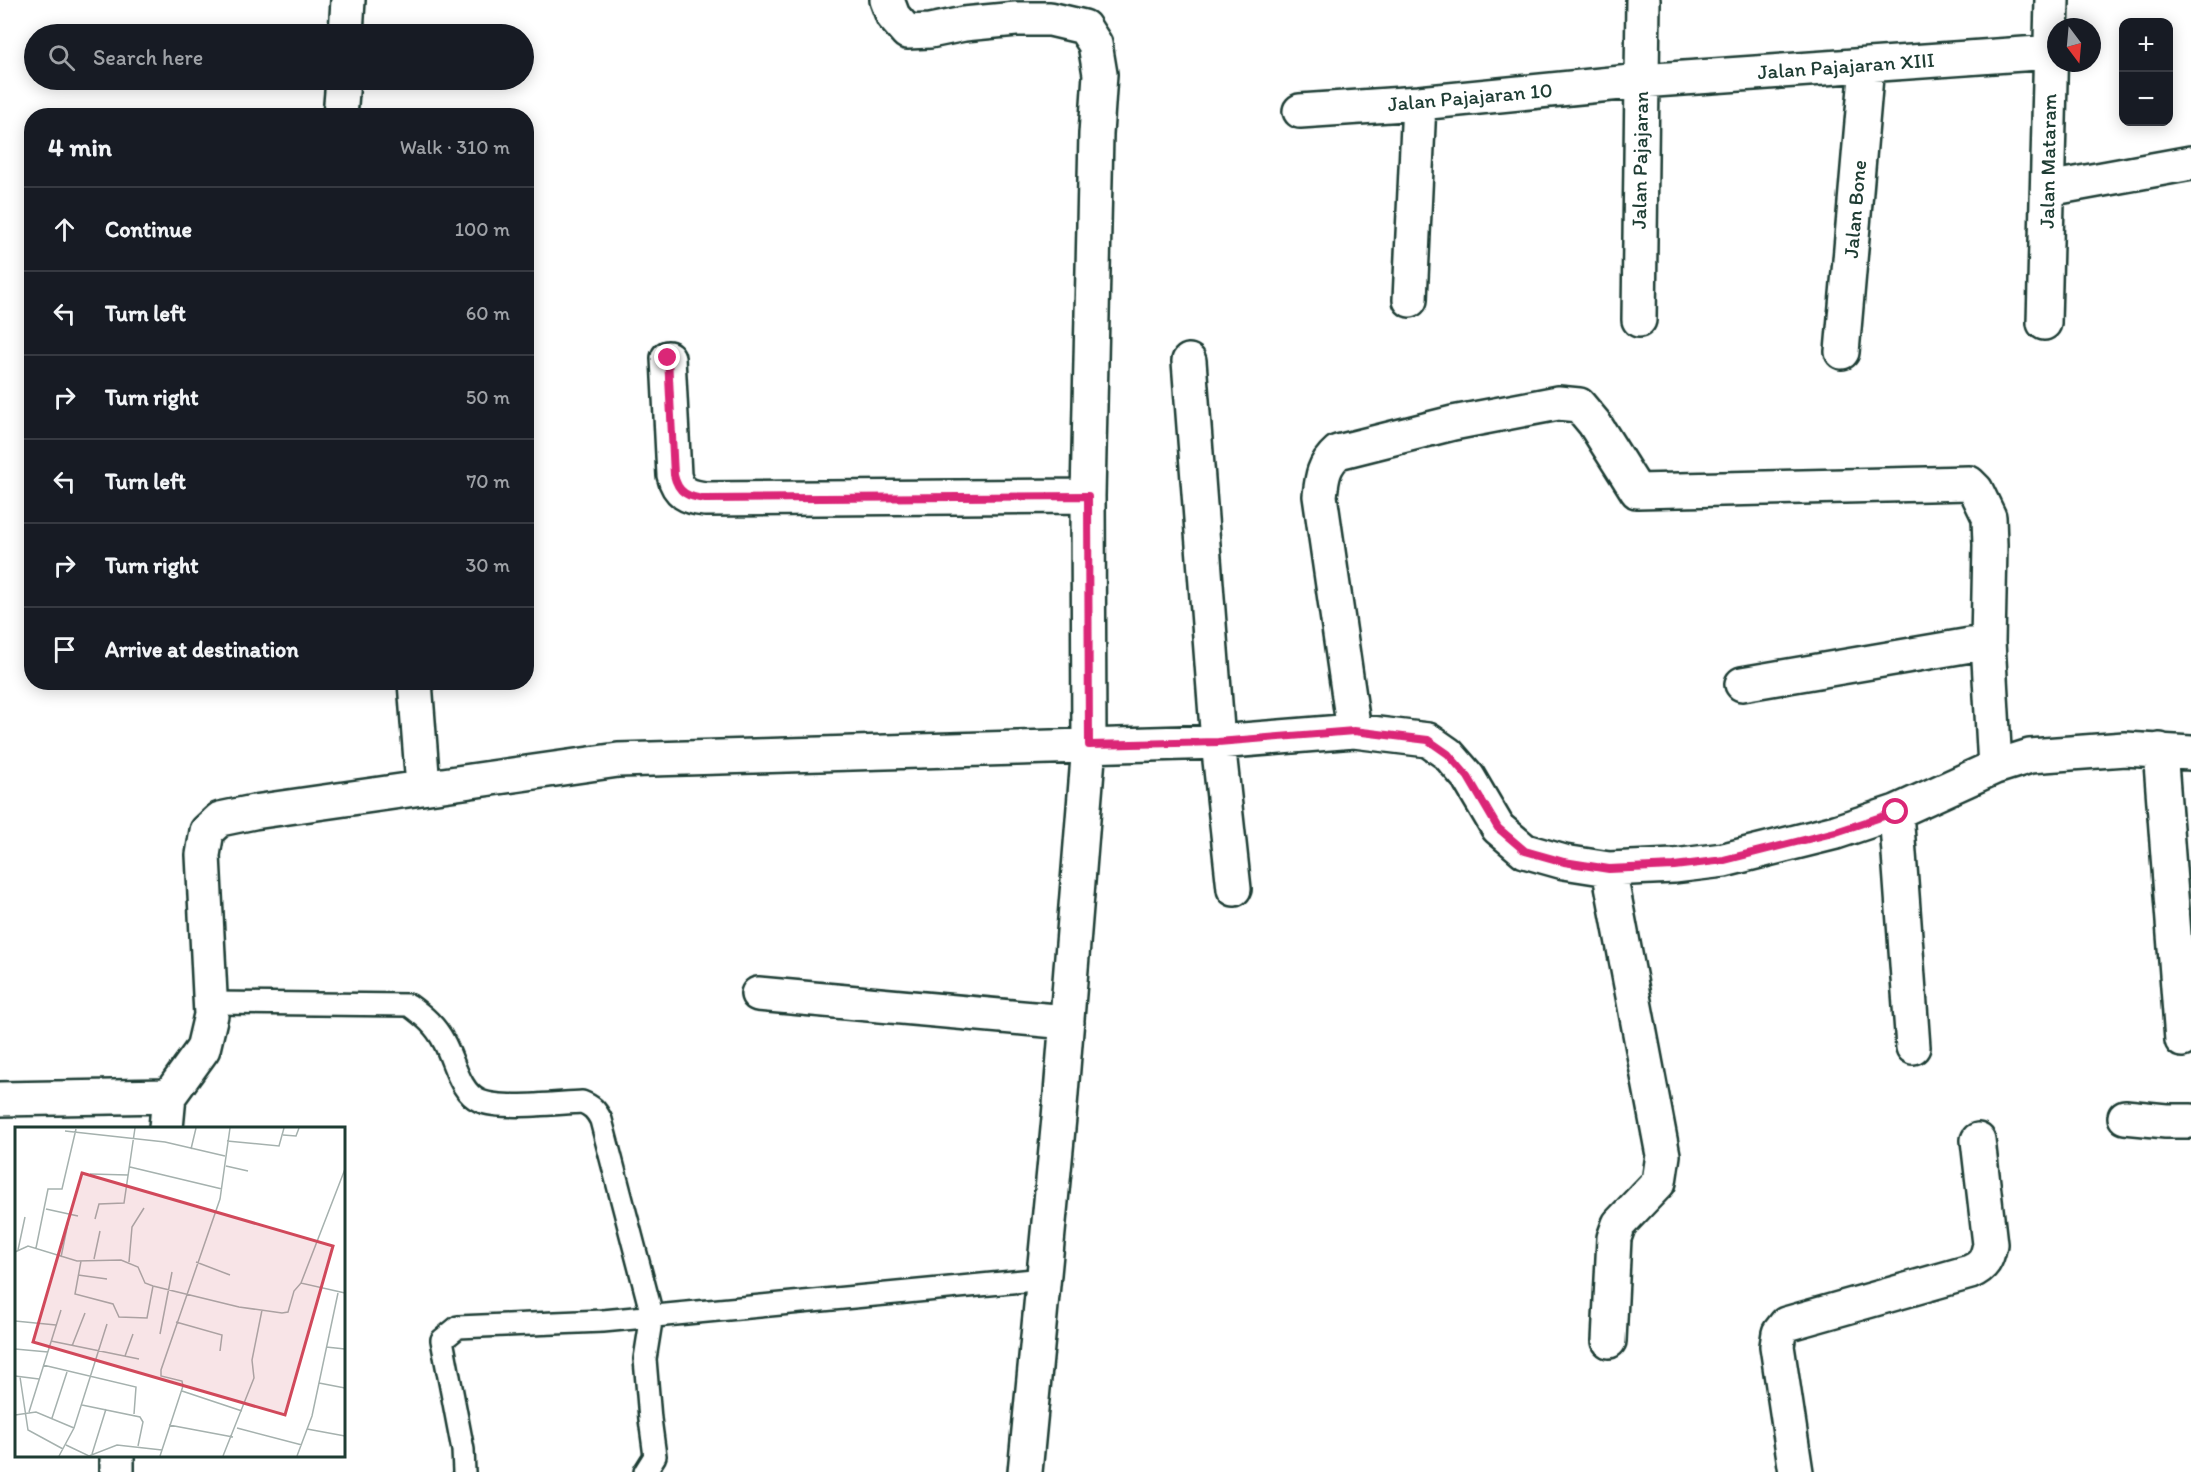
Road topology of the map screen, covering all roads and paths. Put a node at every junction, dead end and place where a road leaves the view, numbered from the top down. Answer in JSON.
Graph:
{"nodes":[{"id":1,"x":348,"y":0,"type":"edge"},
{"id":2,"x":887,"y":0,"type":"edge"},
{"id":3,"x":1643,"y":0,"type":"edge"},
{"id":4,"x":2052,"y":0,"type":"edge"},
{"id":5,"x":2052,"y":18,"type":"edge"},
{"id":6,"x":347,"y":24,"type":"edge"},
{"id":7,"x":2047,"y":52,"type":"edge"},
{"id":8,"x":1867,"y":65,"type":"junction"},
{"id":9,"x":2051,"y":72,"type":"edge"},
{"id":10,"x":1641,"y":81,"type":"junction"},
{"id":11,"x":342,"y":90,"type":"edge"},
{"id":12,"x":1419,"y":103,"type":"junction"},
{"id":13,"x":341,"y":108,"type":"edge"},
{"id":14,"x":1300,"y":111,"type":"dead end"},
{"id":15,"x":2191,"y":163,"type":"edge"},
{"id":16,"x":2048,"y":189,"type":"junction"},
{"id":17,"x":1410,"y":300,"type":"dead end"},
{"id":18,"x":1639,"y":320,"type":"dead end"},
{"id":19,"x":2044,"y":323,"type":"dead end"},
{"id":20,"x":1842,"y":352,"type":"dead end"},
{"id":21,"x":668,"y":358,"type":"dead end"},
{"id":22,"x":1189,"y":361,"type":"dead end"},
{"id":23,"x":1088,"y":496,"type":"junction"},
{"id":24,"x":1988,"y":642,"type":"junction"},
{"id":25,"x":1742,"y":684,"type":"dead end"},
{"id":26,"x":416,"y":690,"type":"edge"},
{"id":27,"x":1354,"y":731,"type":"junction"},
{"id":28,"x":1218,"y":742,"type":"junction"},
{"id":29,"x":1089,"y":745,"type":"junction"},
{"id":30,"x":2176,"y":751,"type":"edge"},
{"id":31,"x":1995,"y":767,"type":"junction"},
{"id":32,"x":423,"y":787,"type":"junction"},
{"id":33,"x":1896,"y":812,"type":"junction"},
{"id":34,"x":1609,"y":869,"type":"junction"},
{"id":35,"x":1234,"y":889,"type":"dead end"},
{"id":36,"x":758,"y":994,"type":"dead end"},
{"id":37,"x":210,"y":1003,"type":"junction"},
{"id":38,"x":1067,"y":1022,"type":"junction"},
{"id":39,"x":2182,"y":1040,"type":"dead end"},
{"id":40,"x":1913,"y":1047,"type":"dead end"},
{"id":41,"x":169,"y":1096,"type":"junction"},
{"id":42,"x":0,"y":1099,"type":"edge"},
{"id":43,"x":2125,"y":1118,"type":"dead end"},
{"id":44,"x":2191,"y":1121,"type":"edge"},
{"id":45,"x":166,"y":1127,"type":"edge"},
{"id":46,"x":1978,"y":1140,"type":"dead end"},
{"id":47,"x":1044,"y":1279,"type":"junction"},
{"id":48,"x":652,"y":1315,"type":"junction"},
{"id":49,"x":1609,"y":1341,"type":"dead end"},
{"id":50,"x":464,"y":1472,"type":"edge"},
{"id":51,"x":645,"y":1472,"type":"edge"},
{"id":52,"x":1025,"y":1472,"type":"edge"},
{"id":53,"x":1796,"y":1472,"type":"edge"}],
"edges":[{"from":1,"to":6,"type":"street"},
{"from":2,"to":23,"type":"street"},
{"from":3,"to":10,"type":"street","name":"Jalan Pajajaran"},
{"from":4,"to":5,"type":"street","name":"Jalan Mataram"},
{"from":7,"to":8,"type":"street","name":"Jalan Pajajaran XIII"},
{"from":8,"to":10,"type":"street","name":"Jalan Pajajaran XIII"},
{"from":8,"to":20,"type":"street","name":"Jalan Bone"},
{"from":9,"to":16,"type":"street","name":"Jalan Mataram"},
{"from":10,"to":12,"type":"street","name":"Jalan Pajajaran 10"},
{"from":10,"to":18,"type":"street","name":"Jalan Pajajaran"},
{"from":11,"to":13,"type":"street"},
{"from":12,"to":14,"type":"street","name":"Jalan Pajajaran 10"},
{"from":12,"to":17,"type":"street"},
{"from":15,"to":16,"type":"street"},
{"from":16,"to":19,"type":"street","name":"Jalan Mataram"},
{"from":21,"to":23,"type":"street"},
{"from":22,"to":28,"type":"street"},
{"from":23,"to":29,"type":"street"},
{"from":24,"to":25,"type":"street"},
{"from":24,"to":27,"type":"street"},
{"from":24,"to":31,"type":"street"},
{"from":26,"to":32,"type":"street"},
{"from":27,"to":28,"type":"street"},
{"from":27,"to":34,"type":"street"},
{"from":28,"to":29,"type":"street"},
{"from":28,"to":35,"type":"street"},
{"from":29,"to":32,"type":"street"},
{"from":29,"to":38,"type":"street"},
{"from":30,"to":31,"type":"street"},
{"from":30,"to":39,"type":"street"},
{"from":31,"to":33,"type":"street"},
{"from":32,"to":37,"type":"street"},
{"from":33,"to":34,"type":"street"},
{"from":33,"to":40,"type":"street"},
{"from":34,"to":49,"type":"street"},
{"from":36,"to":38,"type":"street"},
{"from":37,"to":41,"type":"street"},
{"from":37,"to":48,"type":"lane"},
{"from":38,"to":47,"type":"street"},
{"from":41,"to":42,"type":"street"},
{"from":41,"to":45,"type":"street"},
{"from":43,"to":44,"type":"street"},
{"from":46,"to":53,"type":"street"},
{"from":47,"to":48,"type":"lane"},
{"from":47,"to":52,"type":"street"},
{"from":48,"to":50,"type":"lane"},
{"from":48,"to":51,"type":"lane"}]}
